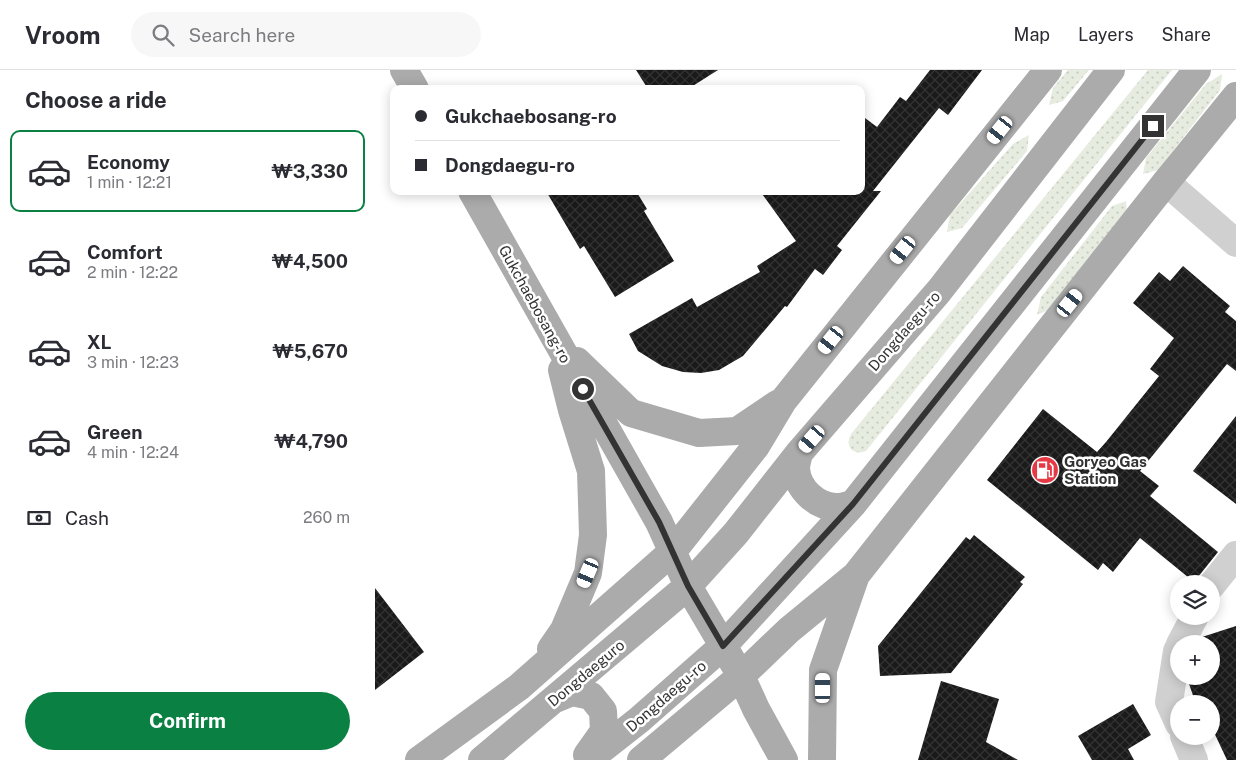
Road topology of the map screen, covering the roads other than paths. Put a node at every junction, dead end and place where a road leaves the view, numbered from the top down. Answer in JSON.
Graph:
{"nodes":[{"id":1,"x":404,"y":70,"type":"edge"},
{"id":2,"x":1048,"y":70,"type":"edge"},
{"id":3,"x":1111,"y":70,"type":"edge"},
{"id":4,"x":1197,"y":70,"type":"edge"},
{"id":5,"x":413,"y":85,"type":"edge"},
{"id":6,"x":1236,"y":96,"type":"edge"},
{"id":7,"x":1166,"y":182,"type":"junction"},
{"id":8,"x":474,"y":195,"type":"edge"},
{"id":9,"x":1236,"y":243,"type":"edge"},
{"id":10,"x":555,"y":339,"type":"junction"},
{"id":11,"x":783,"y":401,"type":"junction"},
{"id":12,"x":799,"y":453,"type":"junction"},
{"id":13,"x":853,"y":504,"type":"junction"},
{"id":14,"x":673,"y":551,"type":"junction"},
{"id":15,"x":1236,"y":555,"type":"edge"},
{"id":16,"x":856,"y":575,"type":"junction"},
{"id":17,"x":1220,"y":575,"type":"edge"},
{"id":18,"x":688,"y":586,"type":"junction"},
{"id":19,"x":723,"y":646,"type":"junction"},
{"id":20,"x":741,"y":676,"type":"junction"},
{"id":21,"x":519,"y":687,"type":"junction"},
{"id":22,"x":554,"y":700,"type":"junction"},
{"id":23,"x":1188,"y":745,"type":"edge"},
{"id":24,"x":419,"y":760,"type":"edge"},
{"id":25,"x":482,"y":760,"type":"edge"},
{"id":26,"x":583,"y":760,"type":"edge"},
{"id":27,"x":588,"y":760,"type":"edge"},
{"id":28,"x":641,"y":760,"type":"edge"},
{"id":29,"x":784,"y":760,"type":"edge"},
{"id":30,"x":822,"y":760,"type":"edge"},
{"id":31,"x":1194,"y":760,"type":"edge"}],
"edges":[{"from":1,"to":5,"type":"main road"},
{"from":2,"to":11,"type":"main road"},
{"from":3,"to":12,"type":"main road","name":"Dongdaegu-ro"},
{"from":4,"to":13,"type":"main road","name":"Dongdaegu-ro"},
{"from":6,"to":7,"type":"main road"},
{"from":7,"to":9,"type":"street"},
{"from":7,"to":16,"type":"main road"},
{"from":8,"to":10,"type":"main road","name":"Gukchaebosang-ro"},
{"from":10,"to":11,"type":"main road"},
{"from":10,"to":14,"type":"main road","name":"Gukchaebosang-ro"},
{"from":10,"to":21,"type":"main road"},
{"from":11,"to":14,"type":"main road"},
{"from":12,"to":13,"type":"main road"},
{"from":12,"to":18,"type":"main road","name":"Dongdaegu-ro"},
{"from":13,"to":19,"type":"main road","name":"Dongdaegu-ro"},
{"from":14,"to":18,"type":"main road","name":"Gukchaebosang-ro"},
{"from":14,"to":21,"type":"main road"},
{"from":15,"to":17,"type":"street"},
{"from":16,"to":20,"type":"main road"},
{"from":16,"to":30,"type":"main road"},
{"from":18,"to":19,"type":"main road","name":"Gukchaebosang-ro"},
{"from":18,"to":22,"type":"main road","name":"Dongdaeguro"},
{"from":19,"to":20,"type":"main road","name":"Gukchaebosang-ro"},
{"from":19,"to":27,"type":"main road","name":"Dongdaegu-ro"},
{"from":20,"to":28,"type":"main road"},
{"from":20,"to":29,"type":"main road","name":"Gukchaebosang-ro"},
{"from":21,"to":24,"type":"main road"},
{"from":22,"to":25,"type":"main road","name":"Dongdaeguro"},
{"from":22,"to":26,"type":"main road"},
{"from":23,"to":31,"type":"street"}]}
